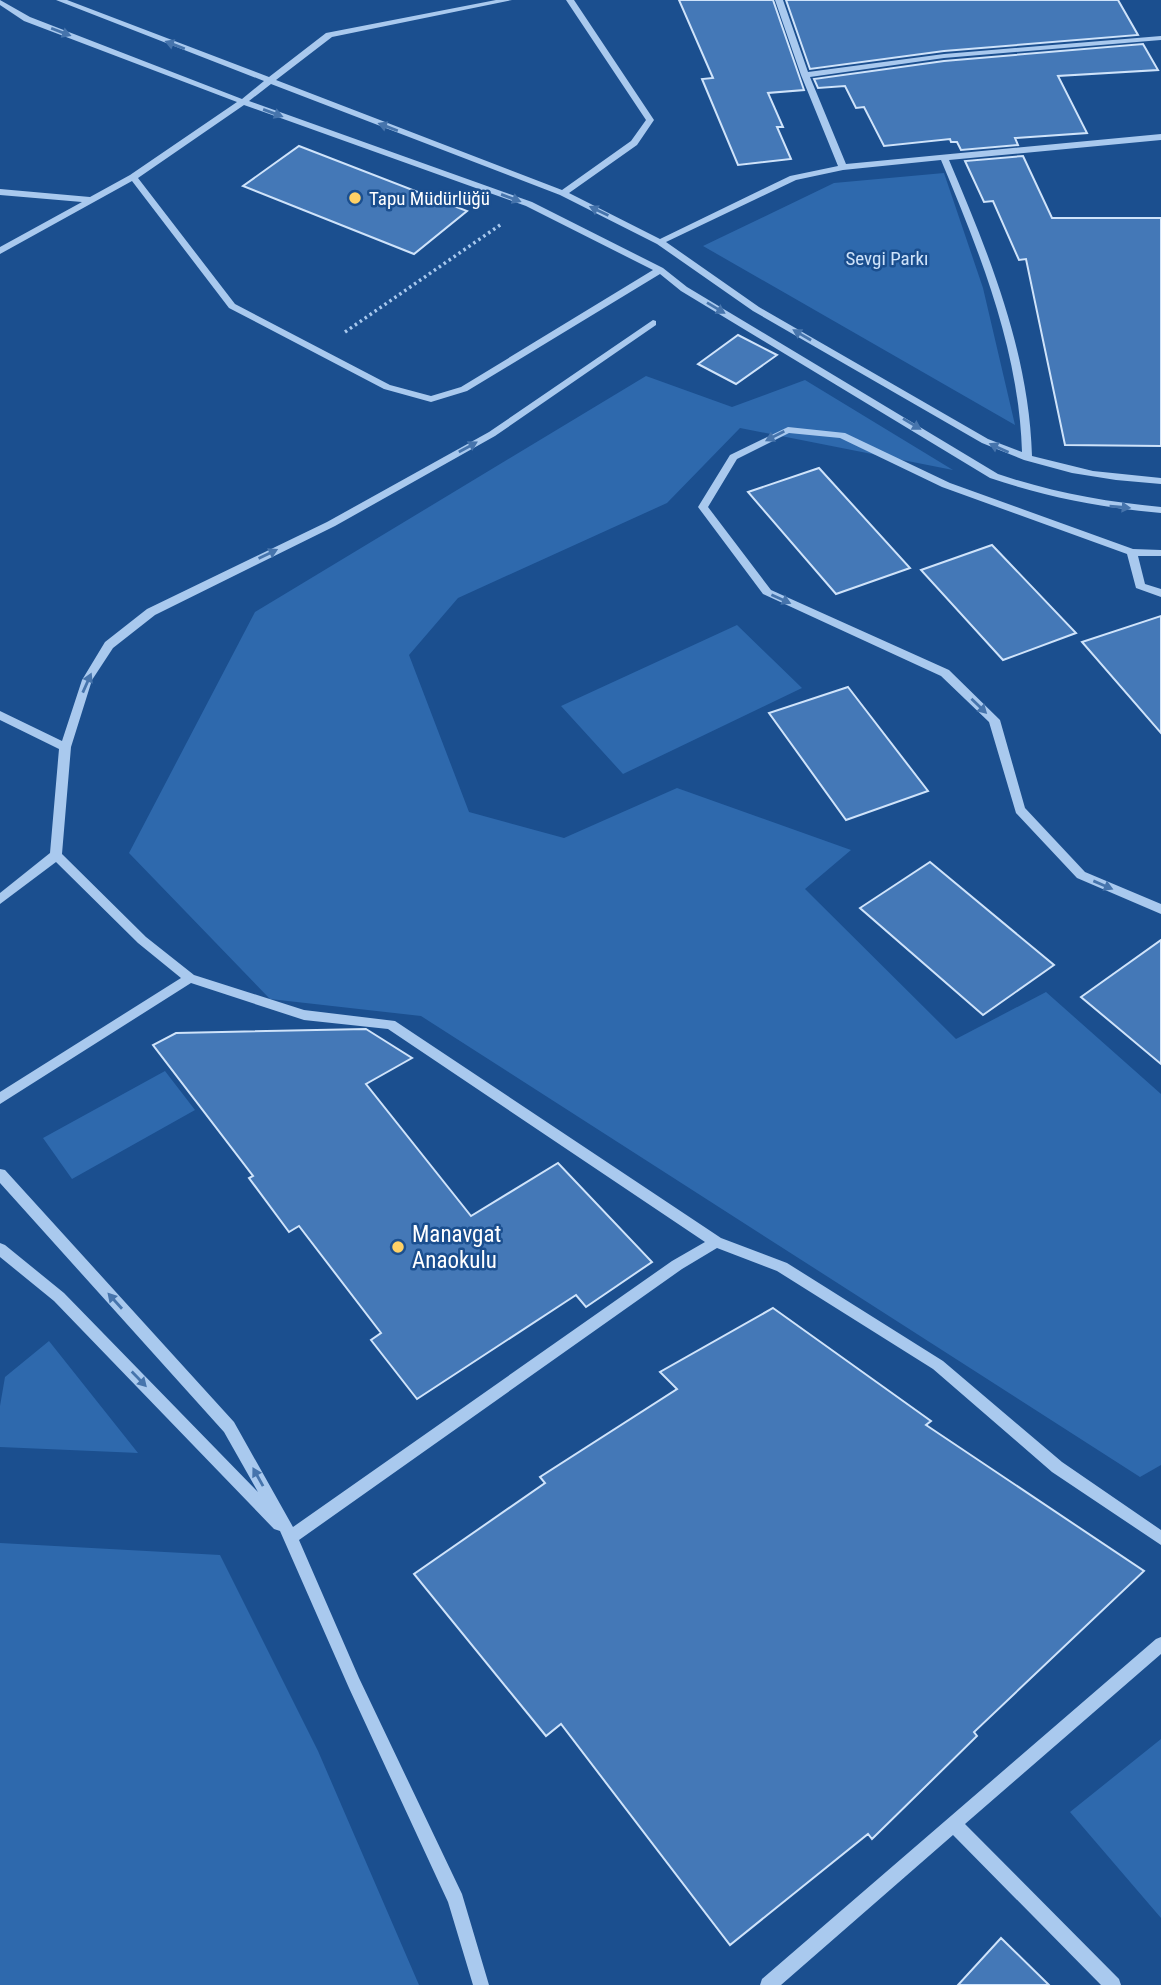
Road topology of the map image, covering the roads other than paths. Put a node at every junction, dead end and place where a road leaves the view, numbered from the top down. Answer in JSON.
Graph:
{"nodes":[{"id":1,"x":60,"y":0,"type":"edge"},
{"id":2,"x":508,"y":0,"type":"edge"},
{"id":3,"x":570,"y":0,"type":"edge"},
{"id":4,"x":779,"y":0,"type":"edge"},
{"id":5,"x":0,"y":2,"type":"edge"},
{"id":6,"x":1161,"y":38,"type":"edge"},
{"id":7,"x":805,"y":75,"type":"junction"},
{"id":8,"x":268,"y":81,"type":"junction"},
{"id":9,"x":243,"y":102,"type":"junction"},
{"id":10,"x":1161,"y":137,"type":"edge"},
{"id":11,"x":944,"y":157,"type":"junction"},
{"id":12,"x":843,"y":167,"type":"junction"},
{"id":13,"x":133,"y":177,"type":"junction"},
{"id":14,"x":0,"y":191,"type":"edge"},
{"id":15,"x":563,"y":193,"type":"junction"},
{"id":16,"x":91,"y":200,"type":"junction"},
{"id":17,"x":660,"y":242,"type":"junction"},
{"id":18,"x":0,"y":251,"type":"edge"},
{"id":19,"x":660,"y":270,"type":"junction"},
{"id":20,"x":653,"y":323,"type":"dead end"},
{"id":21,"x":1027,"y":458,"type":"junction"},
{"id":22,"x":1161,"y":481,"type":"edge"},
{"id":23,"x":1161,"y":510,"type":"edge"},
{"id":24,"x":1132,"y":552,"type":"junction"},
{"id":25,"x":1161,"y":554,"type":"edge"},
{"id":26,"x":1161,"y":593,"type":"edge"},
{"id":27,"x":0,"y":715,"type":"edge"},
{"id":28,"x":65,"y":747,"type":"junction"},
{"id":29,"x":55,"y":855,"type":"junction"},
{"id":30,"x":0,"y":899,"type":"edge"},
{"id":31,"x":1161,"y":909,"type":"edge"},
{"id":32,"x":190,"y":978,"type":"junction"},
{"id":33,"x":1,"y":1100,"type":"edge"},
{"id":34,"x":0,"y":1174,"type":"edge"},
{"id":35,"x":716,"y":1242,"type":"junction"},
{"id":36,"x":0,"y":1249,"type":"edge"},
{"id":37,"x":291,"y":1536,"type":"junction"},
{"id":38,"x":1161,"y":1538,"type":"edge"},
{"id":39,"x":1161,"y":1644,"type":"edge"},
{"id":40,"x":956,"y":1825,"type":"junction"},
{"id":41,"x":481,"y":1985,"type":"edge"},
{"id":42,"x":768,"y":1985,"type":"edge"},
{"id":43,"x":1113,"y":1985,"type":"edge"}],
"edges":[{"from":8,"to":1,"type":"street","one_way":true},
{"from":2,"to":8,"type":"street"},
{"from":3,"to":15,"type":"street"},
{"from":4,"to":7,"type":"street"},
{"from":5,"to":9,"type":"street","one_way":true},
{"from":6,"to":7,"type":"street"},
{"from":7,"to":12,"type":"street"},
{"from":8,"to":9,"type":"street"},
{"from":15,"to":8,"type":"street","one_way":true},
{"from":9,"to":13,"type":"street"},
{"from":9,"to":19,"type":"street","one_way":true},
{"from":10,"to":11,"type":"street"},
{"from":11,"to":12,"type":"street"},
{"from":11,"to":21,"type":"street"},
{"from":12,"to":17,"type":"street"},
{"from":13,"to":16,"type":"street"},
{"from":13,"to":19,"type":"street"},
{"from":14,"to":16,"type":"street"},
{"from":17,"to":15,"type":"street","one_way":true},
{"from":16,"to":18,"type":"street"},
{"from":21,"to":17,"type":"street","one_way":true},
{"from":19,"to":23,"type":"street","one_way":true},
{"from":28,"to":20,"type":"street","one_way":true},
{"from":21,"to":22,"type":"street"},
{"from":24,"to":25,"type":"street"},
{"from":24,"to":26,"type":"street"},
{"from":24,"to":31,"type":"street","one_way":true},
{"from":27,"to":28,"type":"street"},
{"from":28,"to":29,"type":"street"},
{"from":29,"to":30,"type":"street"},
{"from":29,"to":32,"type":"street"},
{"from":32,"to":33,"type":"street"},
{"from":32,"to":35,"type":"street"},
{"from":37,"to":34,"type":"street","one_way":true},
{"from":35,"to":37,"type":"street"},
{"from":35,"to":38,"type":"street"},
{"from":36,"to":37,"type":"street","one_way":true},
{"from":37,"to":41,"type":"street"},
{"from":39,"to":40,"type":"street"},
{"from":40,"to":42,"type":"street"},
{"from":40,"to":43,"type":"street"}]}
